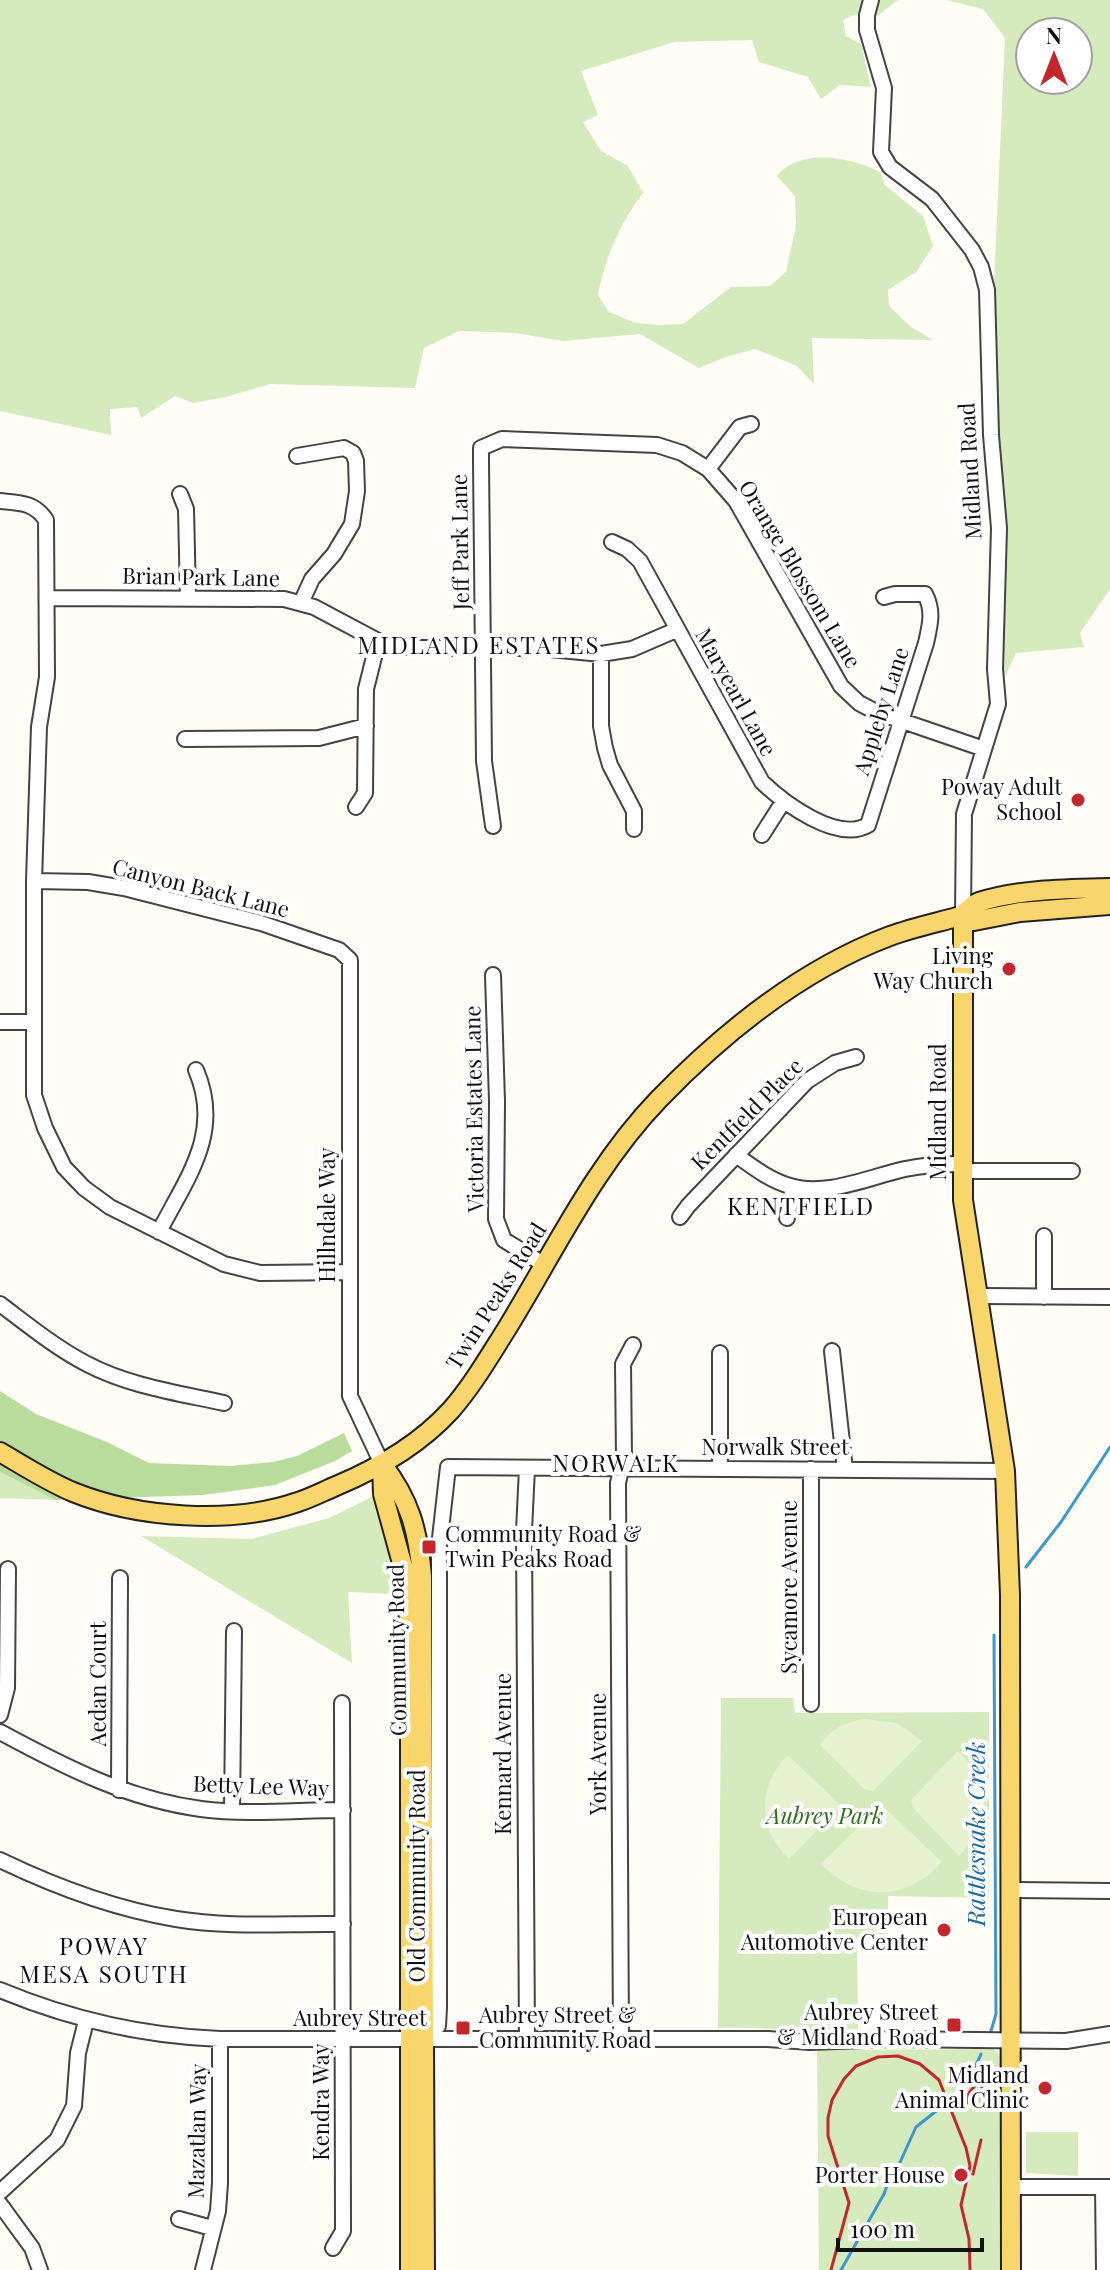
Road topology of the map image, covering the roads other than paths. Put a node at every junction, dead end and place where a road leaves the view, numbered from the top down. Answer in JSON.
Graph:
{"nodes":[{"id":1,"x":871,"y":0,"type":"edge"},
{"id":2,"x":751,"y":424,"type":"dead end"},
{"id":3,"x":481,"y":448,"type":"joint"},
{"id":4,"x":297,"y":456,"type":"dead end"},
{"id":5,"x":708,"y":469,"type":"junction"},
{"id":6,"x":180,"y":494,"type":"dead end"},
{"id":7,"x":0,"y":501,"type":"edge"},
{"id":8,"x":612,"y":542,"type":"dead end"},
{"id":9,"x":188,"y":597,"type":"junction"},
{"id":10,"x":884,"y":597,"type":"dead end"},
{"id":11,"x":47,"y":598,"type":"junction"},
{"id":12,"x":301,"y":603,"type":"junction"},
{"id":13,"x":676,"y":630,"type":"junction"},
{"id":14,"x":378,"y":641,"type":"junction"},
{"id":15,"x":484,"y":648,"type":"junction"},
{"id":16,"x":601,"y":654,"type":"junction"},
{"id":17,"x":902,"y":721,"type":"junction"},
{"id":18,"x":366,"y":726,"type":"junction"},
{"id":19,"x":185,"y":739,"type":"dead end"},
{"id":20,"x":984,"y":749,"type":"junction"},
{"id":21,"x":783,"y":802,"type":"junction"},
{"id":22,"x":356,"y":807,"type":"dead end"},
{"id":23,"x":493,"y":826,"type":"dead end"},
{"id":24,"x":634,"y":829,"type":"dead end"},
{"id":25,"x":853,"y":830,"type":"joint"},
{"id":26,"x":762,"y":835,"type":"dead end"},
{"id":27,"x":34,"y":881,"type":"junction"},
{"id":28,"x":1110,"y":888,"type":"edge"},
{"id":29,"x":1110,"y":905,"type":"edge"},
{"id":30,"x":963,"y":915,"type":"junction"},
{"id":31,"x":350,"y":960,"type":"joint"},
{"id":32,"x":493,"y":975,"type":"dead end"},
{"id":33,"x":0,"y":1022,"type":"edge"},
{"id":34,"x":34,"y":1022,"type":"junction"},
{"id":35,"x":856,"y":1057,"type":"dead end"},
{"id":36,"x":196,"y":1070,"type":"dead end"},
{"id":37,"x":736,"y":1155,"type":"junction"},
{"id":38,"x":961,"y":1168,"type":"junction"},
{"id":39,"x":1072,"y":1171,"type":"dead end"},
{"id":40,"x":793,"y":1187,"type":"junction"},
{"id":41,"x":680,"y":1217,"type":"dead end"},
{"id":42,"x":787,"y":1218,"type":"dead end"},
{"id":43,"x":159,"y":1232,"type":"junction"},
{"id":44,"x":1044,"y":1236,"type":"dead end"},
{"id":45,"x":545,"y":1265,"type":"junction"},
{"id":46,"x":349,"y":1272,"type":"junction"},
{"id":47,"x":978,"y":1296,"type":"junction"},
{"id":48,"x":1044,"y":1297,"type":"junction"},
{"id":49,"x":1110,"y":1297,"type":"edge"},
{"id":50,"x":0,"y":1304,"type":"edge"},
{"id":51,"x":633,"y":1345,"type":"dead end"},
{"id":52,"x":832,"y":1351,"type":"dead end"},
{"id":53,"x":720,"y":1353,"type":"dead end"},
{"id":54,"x":224,"y":1403,"type":"dead end"},
{"id":55,"x":0,"y":1452,"type":"edge"},
{"id":56,"x":382,"y":1464,"type":"junction"},
{"id":57,"x":448,"y":1467,"type":"joint"},
{"id":58,"x":527,"y":1468,"type":"junction"},
{"id":59,"x":620,"y":1468,"type":"junction"},
{"id":60,"x":720,"y":1469,"type":"junction"},
{"id":61,"x":811,"y":1469,"type":"junction"},
{"id":62,"x":845,"y":1470,"type":"junction"},
{"id":63,"x":1005,"y":1471,"type":"junction"},
{"id":64,"x":8,"y":1569,"type":"dead end"},
{"id":65,"x":120,"y":1578,"type":"dead end"},
{"id":66,"x":234,"y":1631,"type":"dead end"},
{"id":67,"x":342,"y":1703,"type":"dead end"},
{"id":68,"x":811,"y":1704,"type":"dead end"},
{"id":69,"x":0,"y":1715,"type":"edge"},
{"id":70,"x":0,"y":1732,"type":"edge"},
{"id":71,"x":119,"y":1790,"type":"junction"},
{"id":72,"x":343,"y":1810,"type":"junction"},
{"id":73,"x":232,"y":1811,"type":"junction"},
{"id":74,"x":0,"y":1860,"type":"edge"},
{"id":75,"x":1011,"y":1890,"type":"junction"},
{"id":76,"x":1110,"y":1891,"type":"edge"},
{"id":77,"x":343,"y":1924,"type":"junction"},
{"id":78,"x":0,"y":1990,"type":"edge"},
{"id":79,"x":86,"y":2021,"type":"junction"},
{"id":80,"x":1110,"y":2034,"type":"edge"},
{"id":81,"x":220,"y":2039,"type":"junction"},
{"id":82,"x":343,"y":2039,"type":"junction"},
{"id":83,"x":417,"y":2040,"type":"junction"},
{"id":84,"x":621,"y":2040,"type":"junction"},
{"id":85,"x":527,"y":2041,"type":"junction"},
{"id":86,"x":1012,"y":2041,"type":"junction"},
{"id":87,"x":1011,"y":2187,"type":"junction"},
{"id":88,"x":1106,"y":2187,"type":"edge"},
{"id":89,"x":0,"y":2192,"type":"edge"},
{"id":90,"x":0,"y":2204,"type":"edge"},
{"id":91,"x":179,"y":2219,"type":"dead end"},
{"id":92,"x":212,"y":2228,"type":"junction"},
{"id":93,"x":333,"y":2248,"type":"dead end"},
{"id":94,"x":40,"y":2270,"type":"edge"},
{"id":95,"x":203,"y":2270,"type":"edge"},
{"id":96,"x":410,"y":2270,"type":"edge"},
{"id":97,"x":425,"y":2270,"type":"edge"},
{"id":98,"x":1011,"y":2270,"type":"edge"},
{"id":99,"x":1104,"y":2270,"type":"edge"}],
"edges":[{"from":1,"to":20,"type":"street","name":"Midland Road"},
{"from":2,"to":5,"type":"street"},
{"from":3,"to":5,"type":"street","name":"Orange Blossom Lane"},
{"from":3,"to":15,"type":"street","name":"Jeff Park Lane"},
{"from":4,"to":12,"type":"street"},
{"from":5,"to":17,"type":"street","name":"Orange Blossom Lane"},
{"from":6,"to":9,"type":"street"},
{"from":7,"to":11,"type":"street"},
{"from":8,"to":13,"type":"street","name":"Maryearl Lane"},
{"from":9,"to":11,"type":"street","name":"Brian Park Lane"},
{"from":9,"to":12,"type":"street","name":"Brian Park Lane"},
{"from":10,"to":17,"type":"street","name":"Appleby Lane"},
{"from":11,"to":27,"type":"street"},
{"from":12,"to":14,"type":"street","name":"Brian Park Lane"},
{"from":13,"to":16,"type":"street","name":"Brian Park Lane"},
{"from":13,"to":21,"type":"street","name":"Maryearl Lane"},
{"from":14,"to":15,"type":"street","name":"Brian Park Lane"},
{"from":14,"to":18,"type":"street"},
{"from":15,"to":16,"type":"street","name":"Brian Park Lane"},
{"from":15,"to":23,"type":"street","name":"Jeff Park Lane"},
{"from":16,"to":24,"type":"street"},
{"from":17,"to":20,"type":"street","name":"Orange Blossom Lane"},
{"from":17,"to":25,"type":"street","name":"Appleby Lane"},
{"from":18,"to":19,"type":"street"},
{"from":18,"to":22,"type":"street"},
{"from":20,"to":30,"type":"street","name":"Midland Road"},
{"from":21,"to":25,"type":"street","name":"Maryearl Lane"},
{"from":21,"to":26,"type":"street"},
{"from":27,"to":31,"type":"street","name":"Canyon Back Lane"},
{"from":27,"to":34,"type":"street"},
{"from":28,"to":30,"type":"main road","name":"Twin Peaks Road"},
{"from":29,"to":30,"type":"main road","name":"Twin Peaks Road"},
{"from":30,"to":38,"type":"main road","name":"Midland Road"},
{"from":30,"to":45,"type":"main road","name":"Twin Peaks Road"},
{"from":31,"to":46,"type":"street","name":"Hillndale Way"},
{"from":32,"to":45,"type":"street","name":"Victoria Estates Lane"},
{"from":33,"to":34,"type":"street"},
{"from":34,"to":43,"type":"street"},
{"from":35,"to":37,"type":"street","name":"Kentfield Place"},
{"from":36,"to":43,"type":"street"},
{"from":37,"to":40,"type":"street"},
{"from":37,"to":41,"type":"street","name":"Kentfield Place"},
{"from":38,"to":39,"type":"street"},
{"from":38,"to":40,"type":"street"},
{"from":38,"to":47,"type":"main road","name":"Midland Road"},
{"from":40,"to":42,"type":"street"},
{"from":43,"to":46,"type":"street"},
{"from":44,"to":48,"type":"street"},
{"from":45,"to":56,"type":"main road","name":"Twin Peaks Road"},
{"from":46,"to":56,"type":"street","name":"Hillndale Way"},
{"from":47,"to":48,"type":"street"},
{"from":47,"to":63,"type":"main road","name":"Midland Road"},
{"from":48,"to":49,"type":"street"},
{"from":50,"to":54,"type":"street"},
{"from":51,"to":59,"type":"street","name":"York Avenue"},
{"from":52,"to":62,"type":"street"},
{"from":53,"to":60,"type":"street"},
{"from":55,"to":56,"type":"main road","name":"Twin Peaks Road"},
{"from":56,"to":83,"type":"main road","name":"Community Road"},
{"from":57,"to":58,"type":"street","name":"Norwalk Street"},
{"from":57,"to":83,"type":"street","name":"Old Community Road"},
{"from":58,"to":59,"type":"street","name":"Norwalk Street"},
{"from":58,"to":85,"type":"street","name":"Kennard Avenue"},
{"from":59,"to":60,"type":"street","name":"Norwalk Street"},
{"from":59,"to":84,"type":"street","name":"York Avenue"},
{"from":60,"to":61,"type":"street","name":"Norwalk Street"},
{"from":61,"to":62,"type":"street","name":"Norwalk Street"},
{"from":61,"to":68,"type":"street","name":"Sycamore Avenue"},
{"from":62,"to":63,"type":"street","name":"Norwalk Street"},
{"from":63,"to":75,"type":"main road","name":"Midland Road"},
{"from":64,"to":69,"type":"street"},
{"from":65,"to":71,"type":"street","name":"Aedan Court"},
{"from":66,"to":73,"type":"street"},
{"from":67,"to":72,"type":"street","name":"Kendra Way"},
{"from":70,"to":71,"type":"street","name":"Betty Lee Way"},
{"from":71,"to":73,"type":"street","name":"Betty Lee Way"},
{"from":72,"to":73,"type":"street","name":"Betty Lee Way"},
{"from":72,"to":77,"type":"street","name":"Kendra Way"},
{"from":74,"to":77,"type":"street"},
{"from":75,"to":76,"type":"street"},
{"from":75,"to":86,"type":"main road","name":"Midland Road"},
{"from":77,"to":82,"type":"street","name":"Kendra Way"},
{"from":78,"to":79,"type":"street","name":"Aubrey Street"},
{"from":79,"to":81,"type":"street","name":"Aubrey Street"},
{"from":79,"to":89,"type":"street"},
{"from":80,"to":86,"type":"street","name":"Aubrey Street"},
{"from":81,"to":82,"type":"street","name":"Aubrey Street"},
{"from":81,"to":92,"type":"street","name":"Mazatlan Way"},
{"from":82,"to":83,"type":"street","name":"Aubrey Street"},
{"from":82,"to":93,"type":"street","name":"Kendra Way"},
{"from":83,"to":85,"type":"street","name":"Aubrey Street"},
{"from":83,"to":96,"type":"main road","name":"Community Road"},
{"from":83,"to":97,"type":"main road","name":"Community Road"},
{"from":84,"to":85,"type":"street","name":"Aubrey Street"},
{"from":84,"to":86,"type":"street","name":"Aubrey Street"},
{"from":86,"to":87,"type":"main road","name":"Midland Road"},
{"from":87,"to":88,"type":"street"},
{"from":87,"to":98,"type":"main road","name":"Midland Road"},
{"from":88,"to":99,"type":"street"},
{"from":90,"to":94,"type":"street"},
{"from":91,"to":92,"type":"street"},
{"from":92,"to":95,"type":"street","name":"Mazatlan Way"}]}
